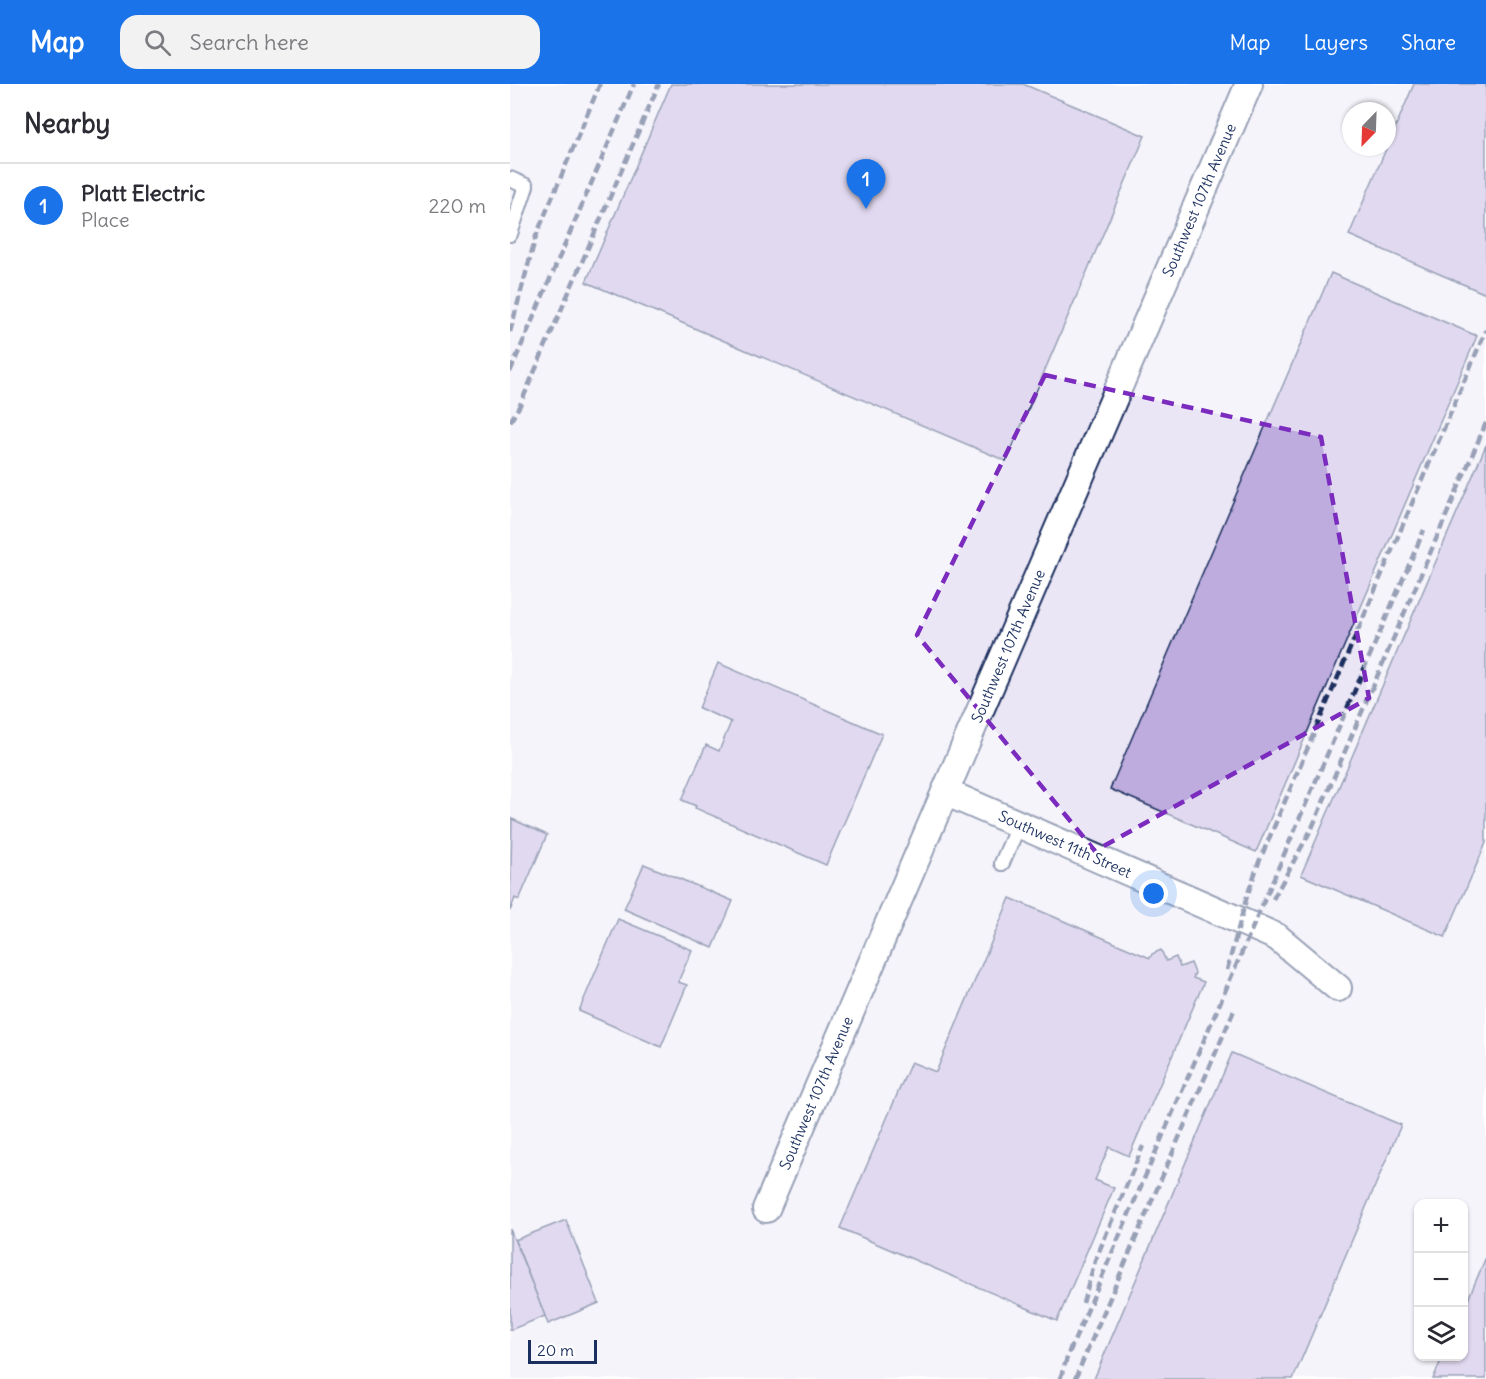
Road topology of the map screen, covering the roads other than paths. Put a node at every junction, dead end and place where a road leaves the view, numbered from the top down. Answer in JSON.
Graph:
{"nodes":[{"id":1,"x":1249,"y":84,"type":"edge"},
{"id":2,"x":510,"y":179,"type":"edge"},
{"id":3,"x":510,"y":234,"type":"edge"},
{"id":4,"x":945,"y":792,"type":"junction"},
{"id":5,"x":1019,"y":824,"type":"junction"},
{"id":6,"x":1002,"y":863,"type":"dead end"},
{"id":7,"x":1338,"y":988,"type":"dead end"},
{"id":8,"x":766,"y":1209,"type":"dead end"}],
"edges":[{"from":1,"to":4,"type":"street","name":"Southwest 107th Avenue"},
{"from":2,"to":3,"type":"lane"},
{"from":4,"to":5,"type":"street","name":"Southwest 11th Street"},
{"from":4,"to":8,"type":"street","name":"Southwest 107th Avenue"},
{"from":5,"to":6,"type":"lane"},
{"from":5,"to":7,"type":"street","name":"Southwest 11th Street"}]}
